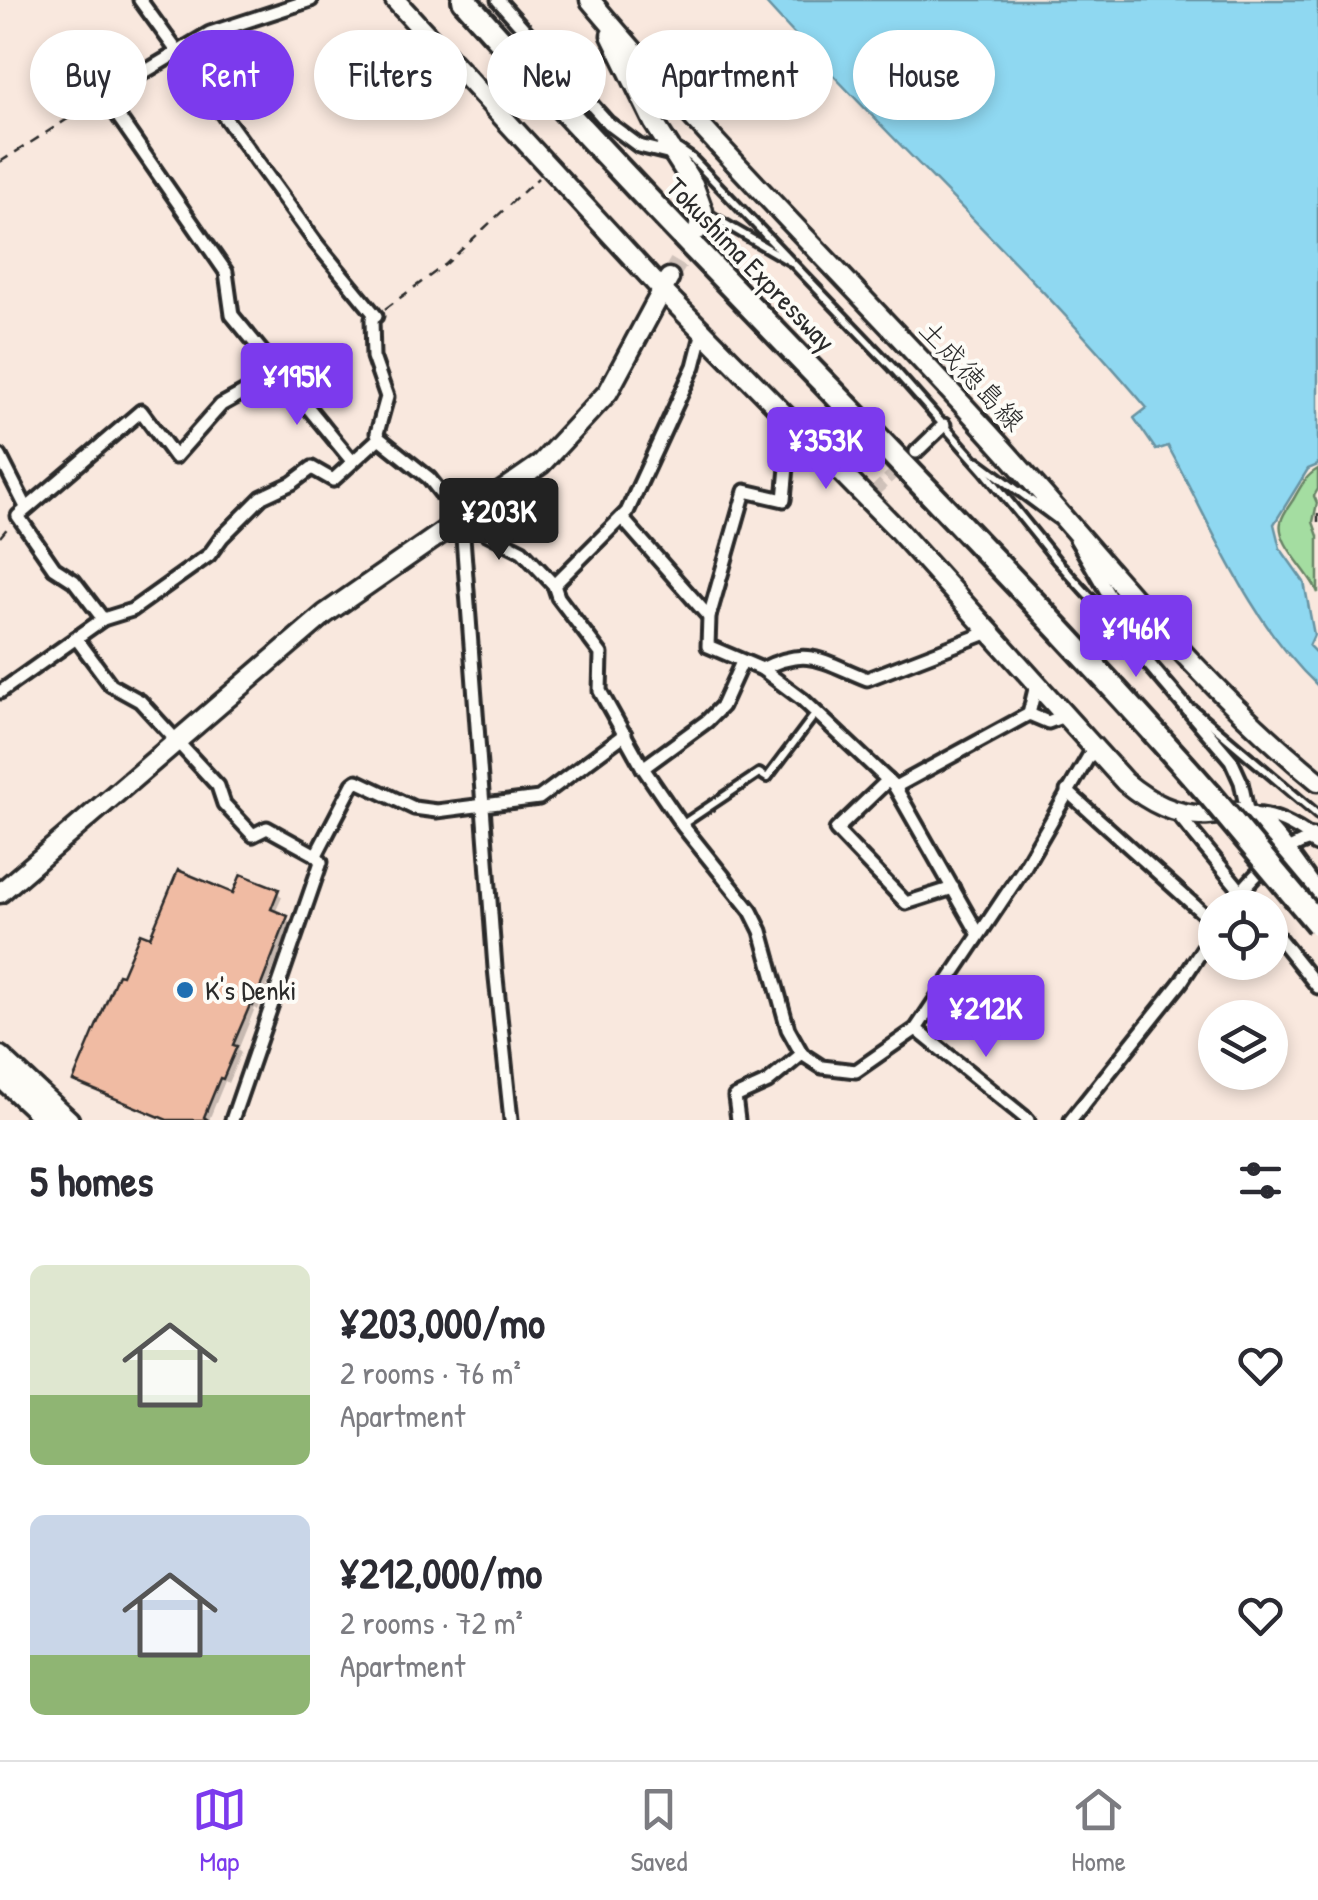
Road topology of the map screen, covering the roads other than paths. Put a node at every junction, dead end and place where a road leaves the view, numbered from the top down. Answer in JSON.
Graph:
{"nodes":[{"id":1,"x":140,"y":0,"type":"edge"},
{"id":2,"x":311,"y":0,"type":"edge"},
{"id":3,"x":395,"y":0,"type":"edge"},
{"id":4,"x":464,"y":0,"type":"edge"},
{"id":5,"x":498,"y":0,"type":"edge"},
{"id":6,"x":592,"y":2,"type":"edge"},
{"id":7,"x":222,"y":30,"type":"edge"},
{"id":8,"x":167,"y":39,"type":"edge"},
{"id":9,"x":167,"y":58,"type":"edge"},
{"id":10,"x":226,"y":120,"type":"edge"},
{"id":11,"x":670,"y":148,"type":"junction"},
{"id":12,"x":703,"y":210,"type":"junction"},
{"id":13,"x":698,"y":230,"type":"tunnel mouth"},
{"id":14,"x":794,"y":264,"type":"junction"},
{"id":15,"x":666,"y":284,"type":"junction"},
{"id":16,"x":702,"y":331,"type":"junction"},
{"id":17,"x":275,"y":368,"type":"junction"},
{"id":18,"x":944,"y":425,"type":"junction"},
{"id":19,"x":799,"y":431,"type":"junction"},
{"id":20,"x":379,"y":438,"type":"junction"},
{"id":21,"x":916,"y":452,"type":"tunnel mouth"},
{"id":22,"x":0,"y":456,"type":"edge"},
{"id":23,"x":973,"y":458,"type":"junction"},
{"id":24,"x":352,"y":461,"type":"junction"},
{"id":25,"x":22,"y":512,"type":"junction"},
{"id":26,"x":622,"y":518,"type":"junction"},
{"id":27,"x":459,"y":524,"type":"junction"},
{"id":28,"x":1071,"y":526,"type":"junction"},
{"id":29,"x":554,"y":585,"type":"junction"},
{"id":30,"x":709,"y":617,"type":"junction"},
{"id":31,"x":103,"y":619,"type":"junction"},
{"id":32,"x":989,"y":632,"type":"junction"},
{"id":33,"x":76,"y":638,"type":"junction"},
{"id":34,"x":1142,"y":649,"type":"junction"},
{"id":35,"x":742,"y":662,"type":"junction"},
{"id":36,"x":762,"y":669,"type":"junction"},
{"id":37,"x":1036,"y":685,"type":"junction"},
{"id":38,"x":0,"y":692,"type":"edge"},
{"id":39,"x":1181,"y":701,"type":"junction"},
{"id":40,"x":817,"y":712,"type":"junction"},
{"id":41,"x":1029,"y":714,"type":"junction"},
{"id":42,"x":1064,"y":716,"type":"junction"},
{"id":43,"x":625,"y":734,"type":"junction"},
{"id":44,"x":176,"y":740,"type":"junction"},
{"id":45,"x":1093,"y":749,"type":"junction"},
{"id":46,"x":643,"y":768,"type":"junction"},
{"id":47,"x":1318,"y":781,"type":"edge"},
{"id":48,"x":891,"y":783,"type":"junction"},
{"id":49,"x":1067,"y":791,"type":"junction"},
{"id":50,"x":484,"y":805,"type":"junction"},
{"id":51,"x":1175,"y":811,"type":"junction"},
{"id":52,"x":1248,"y":814,"type":"junction"},
{"id":53,"x":1318,"y":815,"type":"edge"},
{"id":54,"x":682,"y":825,"type":"junction"},
{"id":55,"x":1315,"y":841,"type":"edge"},
{"id":56,"x":1284,"y":852,"type":"junction"},
{"id":57,"x":316,"y":855,"type":"junction"},
{"id":58,"x":953,"y":888,"type":"junction"},
{"id":59,"x":1240,"y":890,"type":"edge"},
{"id":60,"x":1242,"y":890,"type":"edge"},
{"id":61,"x":0,"y":892,"type":"edge"},
{"id":62,"x":1318,"y":895,"type":"edge"},
{"id":63,"x":1198,"y":911,"type":"edge"},
{"id":64,"x":1318,"y":924,"type":"edge"},
{"id":65,"x":978,"y":933,"type":"junction"},
{"id":66,"x":1288,"y":949,"type":"edge"},
{"id":67,"x":1198,"y":954,"type":"edge"},
{"id":68,"x":1318,"y":987,"type":"edge"},
{"id":69,"x":916,"y":1030,"type":"junction"},
{"id":70,"x":802,"y":1054,"type":"junction"},
{"id":71,"x":0,"y":1056,"type":"edge"},
{"id":72,"x":0,"y":1077,"type":"edge"},
{"id":73,"x":46,"y":1120,"type":"edge"},
{"id":74,"x":68,"y":1120,"type":"edge"},
{"id":75,"x":232,"y":1120,"type":"edge"},
{"id":76,"x":511,"y":1120,"type":"edge"},
{"id":77,"x":738,"y":1120,"type":"edge"},
{"id":78,"x":1028,"y":1120,"type":"edge"},
{"id":79,"x":1071,"y":1120,"type":"edge"}],
"edges":[{"from":1,"to":8,"type":"street"},
{"from":2,"to":7,"type":"street"},
{"from":3,"to":15,"type":"street"},
{"from":4,"to":64,"type":"highway","name":"Tokushima Expressway","bridge":true},
{"from":5,"to":11,"type":"street"},
{"from":6,"to":11,"type":"street"},
{"from":6,"to":28,"type":"street","name":"土成徳島線"},
{"from":9,"to":17,"type":"street"},
{"from":10,"to":20,"type":"street"},
{"from":11,"to":12,"type":"street"},
{"from":11,"to":14,"type":"lane"},
{"from":12,"to":13,"type":"street"},
{"from":12,"to":14,"type":"lane"},
{"from":14,"to":18,"type":"lane"},
{"from":15,"to":16,"type":"street"},
{"from":15,"to":27,"type":"street"},
{"from":16,"to":19,"type":"street"},
{"from":16,"to":26,"type":"street"},
{"from":17,"to":24,"type":"street"},
{"from":17,"to":25,"type":"street"},
{"from":18,"to":21,"type":"street"},
{"from":18,"to":23,"type":"lane"},
{"from":19,"to":30,"type":"street"},
{"from":19,"to":32,"type":"street"},
{"from":20,"to":24,"type":"street"},
{"from":20,"to":27,"type":"street"},
{"from":22,"to":25,"type":"street"},
{"from":23,"to":28,"type":"lane"},
{"from":23,"to":34,"type":"lane"},
{"from":24,"to":31,"type":"street"},
{"from":25,"to":31,"type":"street"},
{"from":26,"to":29,"type":"street"},
{"from":26,"to":30,"type":"street"},
{"from":27,"to":29,"type":"street"},
{"from":27,"to":44,"type":"street"},
{"from":27,"to":50,"type":"street"},
{"from":28,"to":34,"type":"street"},
{"from":28,"to":47,"type":"street","name":"土成徳島線"},
{"from":29,"to":43,"type":"street"},
{"from":30,"to":35,"type":"street"},
{"from":31,"to":33,"type":"street"},
{"from":32,"to":36,"type":"street"},
{"from":32,"to":37,"type":"street"},
{"from":33,"to":38,"type":"street"},
{"from":33,"to":44,"type":"street"},
{"from":34,"to":39,"type":"street"},
{"from":35,"to":36,"type":"street"},
{"from":35,"to":46,"type":"street"},
{"from":36,"to":40,"type":"street"},
{"from":37,"to":41,"type":"street"},
{"from":37,"to":42,"type":"street"},
{"from":39,"to":52,"type":"street"},
{"from":39,"to":53,"type":"lane"},
{"from":40,"to":48,"type":"street"},
{"from":40,"to":54,"type":"lane"},
{"from":41,"to":42,"type":"street"},
{"from":41,"to":48,"type":"street"},
{"from":42,"to":45,"type":"street"},
{"from":43,"to":46,"type":"street"},
{"from":43,"to":50,"type":"street"},
{"from":44,"to":57,"type":"street"},
{"from":44,"to":61,"type":"street"},
{"from":45,"to":49,"type":"street"},
{"from":45,"to":51,"type":"street"},
{"from":46,"to":54,"type":"street"},
{"from":48,"to":58,"type":"street"},
{"from":48,"to":58,"type":"street"},
{"from":49,"to":63,"type":"street"},
{"from":49,"to":65,"type":"street"},
{"from":50,"to":57,"type":"street"},
{"from":50,"to":76,"type":"street"},
{"from":51,"to":52,"type":"street"},
{"from":51,"to":59,"type":"street"},
{"from":52,"to":55,"type":"street"},
{"from":52,"to":56,"type":"street"},
{"from":54,"to":70,"type":"street"},
{"from":55,"to":56,"type":"street"},
{"from":56,"to":60,"type":"street"},
{"from":56,"to":62,"type":"street"},
{"from":57,"to":75,"type":"street"},
{"from":58,"to":65,"type":"street"},
{"from":65,"to":69,"type":"street"},
{"from":66,"to":68,"type":"street"},
{"from":67,"to":79,"type":"street"},
{"from":69,"to":70,"type":"street"},
{"from":69,"to":78,"type":"street"},
{"from":70,"to":77,"type":"street"},
{"from":71,"to":74,"type":"street"},
{"from":72,"to":73,"type":"street"}]}
